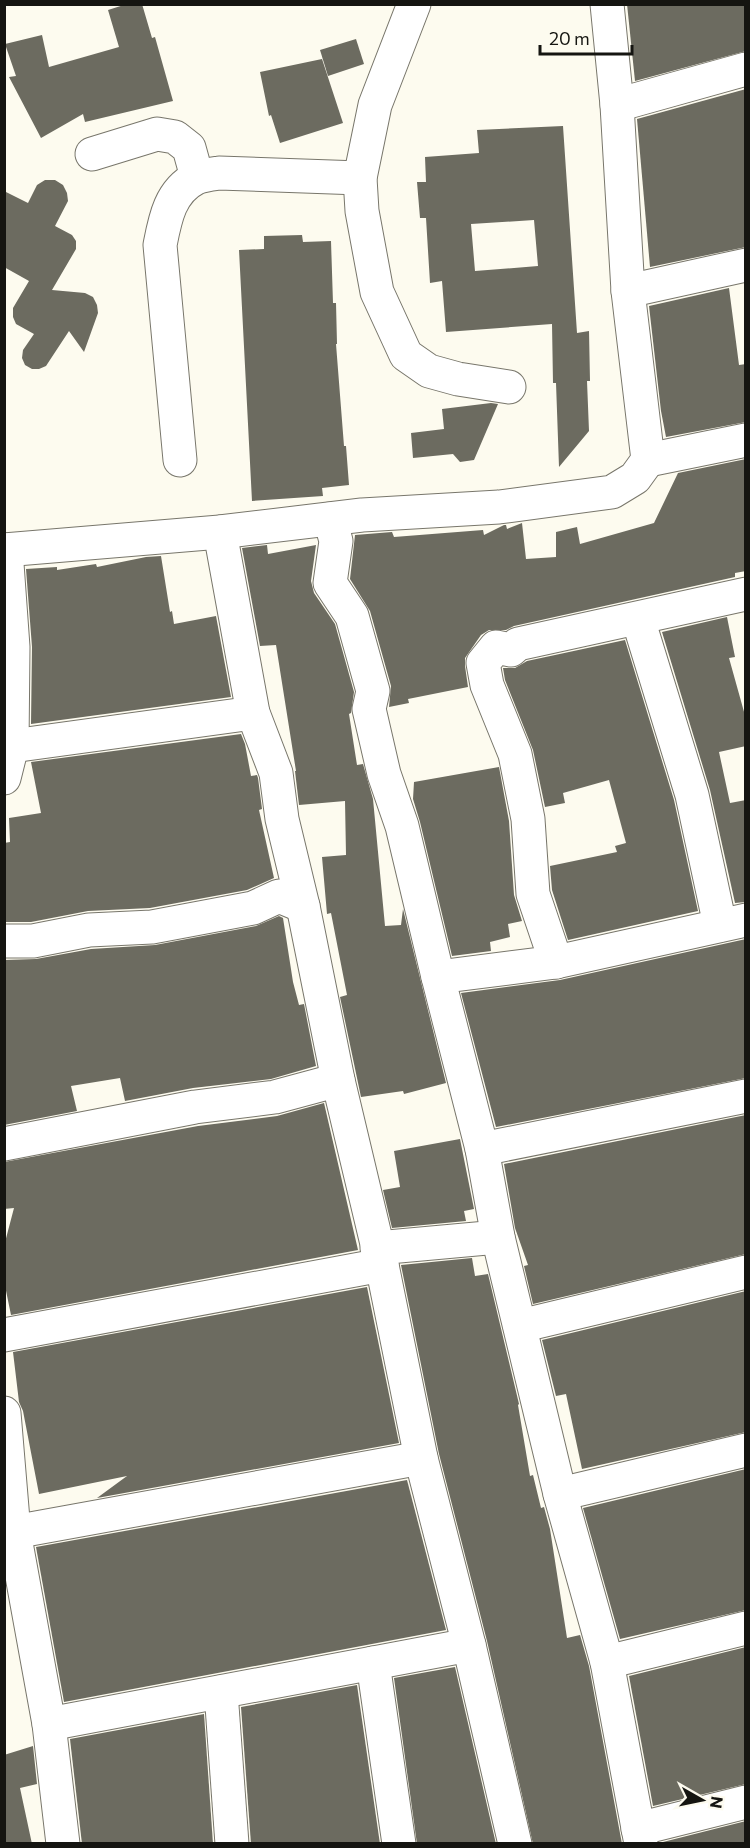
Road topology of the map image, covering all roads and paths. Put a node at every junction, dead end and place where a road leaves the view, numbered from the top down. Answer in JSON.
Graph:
{"nodes":[{"id":1,"x":414,"y":4,"type":"edge"},
{"id":2,"x":606,"y":4,"type":"edge"},
{"id":3,"x":746,"y":69,"type":"edge"},
{"id":4,"x":617,"y":105,"type":"junction"},
{"id":5,"x":92,"y":154,"type":"dead end"},
{"id":6,"x":197,"y":177,"type":"junction"},
{"id":7,"x":360,"y":178,"type":"junction"},
{"id":8,"x":746,"y":265,"type":"edge"},
{"id":9,"x":628,"y":291,"type":"junction"},
{"id":10,"x":509,"y":387,"type":"dead end"},
{"id":11,"x":746,"y":440,"type":"edge"},
{"id":12,"x":180,"y":460,"type":"dead end"},
{"id":13,"x":648,"y":460,"type":"junction"},
{"id":14,"x":330,"y":519,"type":"junction"},
{"id":15,"x":220,"y":532,"type":"junction"},
{"id":16,"x":5,"y":550,"type":"edge"},
{"id":17,"x":746,"y":594,"type":"edge"},
{"id":18,"x":639,"y":619,"type":"junction"},
{"id":19,"x":252,"y":713,"type":"junction"},
{"id":20,"x":12,"y":746,"type":"junction"},
{"id":21,"x":4,"y":778,"type":"edge"},
{"id":22,"x":303,"y":906,"type":"junction"},
{"id":23,"x":733,"y":923,"type":"edge"},
{"id":24,"x":4,"y":941,"type":"edge"},
{"id":25,"x":556,"y":962,"type":"junction"},
{"id":26,"x":438,"y":977,"type":"junction"},
{"id":27,"x":338,"y":1080,"type":"junction"},
{"id":28,"x":746,"y":1096,"type":"edge"},
{"id":29,"x":4,"y":1144,"type":"edge"},
{"id":30,"x":482,"y":1149,"type":"junction"},
{"id":31,"x":498,"y":1237,"type":"junction"},
{"id":32,"x":379,"y":1257,"type":"junction"},
{"id":33,"x":746,"y":1272,"type":"edge"},
{"id":34,"x":520,"y":1326,"type":"junction"},
{"id":35,"x":4,"y":1335,"type":"edge"},
{"id":36,"x":4,"y":1413,"type":"edge"},
{"id":37,"x":746,"y":1450,"type":"edge"},
{"id":38,"x":421,"y":1458,"type":"junction"},
{"id":39,"x":560,"y":1494,"type":"junction"},
{"id":40,"x":14,"y":1532,"type":"junction"},
{"id":41,"x":746,"y":1628,"type":"edge"},
{"id":42,"x":469,"y":1645,"type":"junction"},
{"id":43,"x":607,"y":1662,"type":"junction"},
{"id":44,"x":373,"y":1663,"type":"junction"},
{"id":45,"x":221,"y":1692,"type":"junction"},
{"id":46,"x":49,"y":1724,"type":"junction"},
{"id":47,"x":746,"y":1802,"type":"edge"},
{"id":48,"x":639,"y":1836,"type":"edge"},
{"id":49,"x":63,"y":1844,"type":"edge"},
{"id":50,"x":232,"y":1844,"type":"edge"},
{"id":51,"x":399,"y":1844,"type":"edge"},
{"id":52,"x":515,"y":1844,"type":"edge"}],
"edges":[{"from":1,"to":7,"type":"street"},
{"from":2,"to":4,"type":"street"},
{"from":3,"to":4,"type":"street"},
{"from":4,"to":9,"type":"street"},
{"from":5,"to":6,"type":"street"},
{"from":6,"to":7,"type":"street"},
{"from":6,"to":12,"type":"street"},
{"from":7,"to":10,"type":"street"},
{"from":8,"to":9,"type":"street"},
{"from":9,"to":13,"type":"street"},
{"from":11,"to":13,"type":"street"},
{"from":13,"to":14,"type":"street"},
{"from":14,"to":15,"type":"street"},
{"from":14,"to":26,"type":"street"},
{"from":15,"to":16,"type":"street"},
{"from":15,"to":19,"type":"street"},
{"from":16,"to":20,"type":"street"},
{"from":17,"to":18,"type":"street"},
{"from":18,"to":23,"type":"street"},
{"from":18,"to":25,"type":"street"},
{"from":19,"to":20,"type":"street"},
{"from":19,"to":22,"type":"street"},
{"from":20,"to":21,"type":"street"},
{"from":22,"to":24,"type":"street"},
{"from":22,"to":27,"type":"street"},
{"from":23,"to":25,"type":"street"},
{"from":25,"to":26,"type":"street"},
{"from":26,"to":30,"type":"street"},
{"from":27,"to":29,"type":"street"},
{"from":27,"to":32,"type":"street"},
{"from":28,"to":30,"type":"street"},
{"from":30,"to":31,"type":"street"},
{"from":31,"to":32,"type":"street"},
{"from":31,"to":34,"type":"street"},
{"from":32,"to":35,"type":"street"},
{"from":32,"to":38,"type":"street"},
{"from":33,"to":34,"type":"street"},
{"from":34,"to":39,"type":"street"},
{"from":36,"to":40,"type":"street"},
{"from":37,"to":39,"type":"street"},
{"from":38,"to":40,"type":"street"},
{"from":38,"to":42,"type":"street"},
{"from":39,"to":43,"type":"street"},
{"from":40,"to":46,"type":"street"},
{"from":41,"to":43,"type":"street"},
{"from":42,"to":44,"type":"street"},
{"from":42,"to":52,"type":"street"},
{"from":43,"to":48,"type":"street"},
{"from":44,"to":45,"type":"street"},
{"from":44,"to":51,"type":"street"},
{"from":45,"to":46,"type":"street"},
{"from":45,"to":50,"type":"street"},
{"from":46,"to":49,"type":"street"},
{"from":47,"to":48,"type":"street"}]}
